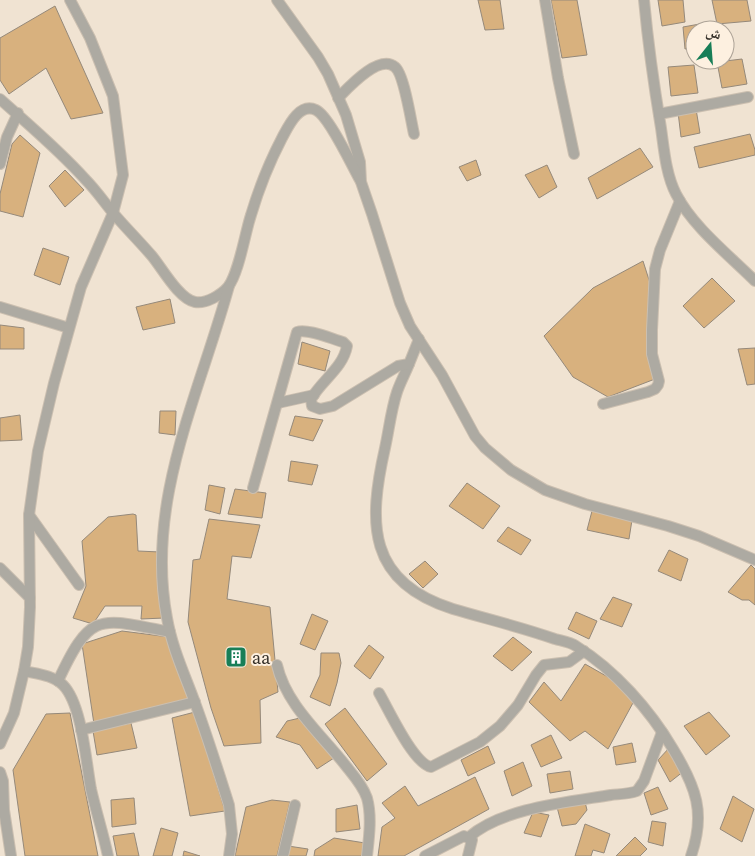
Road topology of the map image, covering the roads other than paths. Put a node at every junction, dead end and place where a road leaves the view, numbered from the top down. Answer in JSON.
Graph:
{"nodes":[{"id":1,"x":70,"y":0,"type":"edge"},
{"id":2,"x":277,"y":0,"type":"edge"},
{"id":3,"x":545,"y":0,"type":"edge"},
{"id":4,"x":644,"y":0,"type":"edge"},
{"id":5,"x":748,"y":97,"type":"dead end"},
{"id":6,"x":338,"y":98,"type":"junction"},
{"id":7,"x":0,"y":99,"type":"edge"},
{"id":8,"x":18,"y":113,"type":"junction"},
{"id":9,"x":659,"y":114,"type":"junction"},
{"id":10,"x":414,"y":134,"type":"dead end"},
{"id":11,"x":574,"y":154,"type":"dead end"},
{"id":12,"x":0,"y":164,"type":"edge"},
{"id":13,"x":361,"y":182,"type":"junction"},
{"id":14,"x":680,"y":201,"type":"junction"},
{"id":15,"x":113,"y":212,"type":"junction"},
{"id":16,"x":755,"y":281,"type":"edge"},
{"id":17,"x":229,"y":286,"type":"junction"},
{"id":18,"x":0,"y":307,"type":"edge"},
{"id":19,"x":69,"y":328,"type":"junction"},
{"id":20,"x":419,"y":339,"type":"junction"},
{"id":21,"x":409,"y":364,"type":"junction"},
{"id":22,"x":314,"y":395,"type":"junction"},
{"id":23,"x":278,"y":403,"type":"junction"},
{"id":24,"x":603,"y":404,"type":"dead end"},
{"id":25,"x":253,"y":488,"type":"dead end"},
{"id":26,"x":29,"y":515,"type":"junction"},
{"id":27,"x":755,"y":560,"type":"edge"},
{"id":28,"x":0,"y":568,"type":"edge"},
{"id":29,"x":78,"y":585,"type":"dead end"},
{"id":30,"x":30,"y":598,"type":"junction"},
{"id":31,"x":170,"y":632,"type":"junction"},
{"id":32,"x":584,"y":651,"type":"junction"},
{"id":33,"x":277,"y":665,"type":"dead end"},
{"id":34,"x":24,"y":671,"type":"junction"},
{"id":35,"x":58,"y":681,"type":"junction"},
{"id":36,"x":379,"y":693,"type":"dead end"},
{"id":37,"x":195,"y":702,"type":"junction"},
{"id":38,"x":81,"y":730,"type":"junction"},
{"id":39,"x":662,"y":732,"type":"junction"},
{"id":40,"x":0,"y":744,"type":"edge"},
{"id":41,"x":0,"y":772,"type":"edge"},
{"id":42,"x":295,"y":805,"type":"dead end"},
{"id":43,"x":469,"y":837,"type":"junction"},
{"id":44,"x":11,"y":856,"type":"edge"},
{"id":45,"x":108,"y":856,"type":"edge"},
{"id":46,"x":228,"y":856,"type":"edge"},
{"id":47,"x":283,"y":856,"type":"edge"},
{"id":48,"x":367,"y":856,"type":"edge"},
{"id":49,"x":425,"y":856,"type":"edge"},
{"id":50,"x":468,"y":856,"type":"edge"},
{"id":51,"x":691,"y":856,"type":"edge"}],
"edges":[{"from":1,"to":15,"type":"street"},
{"from":2,"to":6,"type":"street"},
{"from":3,"to":11,"type":"street"},
{"from":4,"to":9,"type":"street"},
{"from":5,"to":9,"type":"street"},
{"from":6,"to":10,"type":"street"},
{"from":6,"to":13,"type":"street"},
{"from":7,"to":8,"type":"street"},
{"from":8,"to":12,"type":"street"},
{"from":8,"to":15,"type":"street"},
{"from":9,"to":14,"type":"street"},
{"from":13,"to":17,"type":"street"},
{"from":13,"to":20,"type":"street"},
{"from":14,"to":16,"type":"street"},
{"from":14,"to":24,"type":"street"},
{"from":15,"to":17,"type":"street"},
{"from":15,"to":19,"type":"street"},
{"from":17,"to":31,"type":"street"},
{"from":18,"to":19,"type":"street"},
{"from":19,"to":26,"type":"street"},
{"from":20,"to":21,"type":"street"},
{"from":20,"to":27,"type":"street"},
{"from":21,"to":22,"type":"street"},
{"from":21,"to":32,"type":"street"},
{"from":22,"to":23,"type":"street"},
{"from":22,"to":23,"type":"street"},
{"from":23,"to":25,"type":"street"},
{"from":26,"to":29,"type":"street"},
{"from":26,"to":30,"type":"street"},
{"from":28,"to":30,"type":"street"},
{"from":30,"to":34,"type":"street"},
{"from":31,"to":35,"type":"street"},
{"from":31,"to":37,"type":"street"},
{"from":32,"to":36,"type":"street"},
{"from":32,"to":39,"type":"street"},
{"from":33,"to":48,"type":"street"},
{"from":34,"to":35,"type":"street"},
{"from":34,"to":40,"type":"street"},
{"from":35,"to":38,"type":"street"},
{"from":37,"to":38,"type":"street"},
{"from":37,"to":46,"type":"street"},
{"from":38,"to":45,"type":"street"},
{"from":39,"to":43,"type":"street"},
{"from":39,"to":51,"type":"street"},
{"from":41,"to":44,"type":"street"},
{"from":42,"to":47,"type":"street"},
{"from":43,"to":49,"type":"street"},
{"from":43,"to":50,"type":"street"}]}
